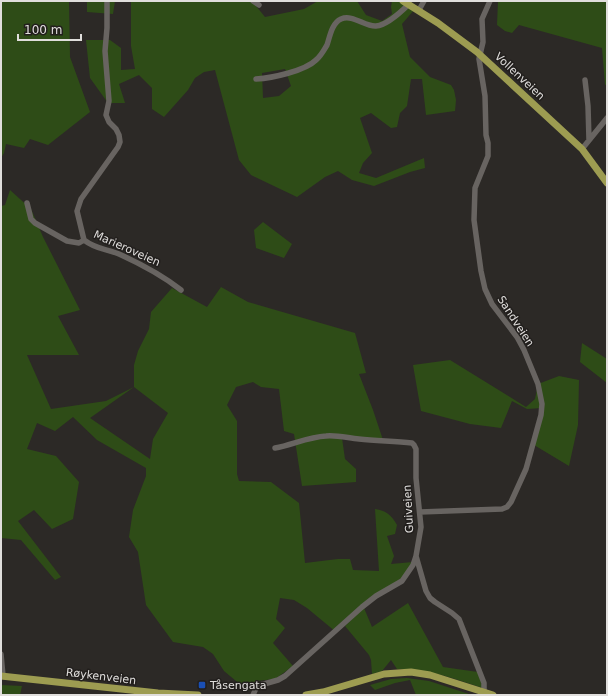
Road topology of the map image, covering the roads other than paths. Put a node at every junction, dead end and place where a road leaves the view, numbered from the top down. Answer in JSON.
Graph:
{"nodes":[{"id":1,"x":107,"y":1,"type":"edge"},
{"id":2,"x":253,"y":1,"type":"edge"},
{"id":3,"x":424,"y":1,"type":"edge"},
{"id":4,"x":490,"y":1,"type":"edge"},
{"id":5,"x":406,"y":2,"type":"edge"},
{"id":6,"x":259,"y":5,"type":"dead end"},
{"id":7,"x":418,"y":10,"type":"junction"},
{"id":8,"x":479,"y":54,"type":"junction"},
{"id":9,"x":256,"y":79,"type":"dead end"},
{"id":10,"x":585,"y":80,"type":"dead end"},
{"id":11,"x":607,"y":118,"type":"edge"},
{"id":12,"x":588,"y":140,"type":"junction"},
{"id":13,"x":582,"y":149,"type":"junction"},
{"id":14,"x":607,"y":183,"type":"edge"},
{"id":15,"x":27,"y":203,"type":"dead end"},
{"id":16,"x":84,"y":240,"type":"junction"},
{"id":17,"x":182,"y":290,"type":"dead end"},
{"id":18,"x":275,"y":448,"type":"dead end"},
{"id":19,"x":420,"y":512,"type":"junction"},
{"id":20,"x":416,"y":556,"type":"junction"},
{"id":21,"x":1,"y":654,"type":"edge"},
{"id":22,"x":2,"y":676,"type":"edge"},
{"id":23,"x":484,"y":692,"type":"junction"},
{"id":24,"x":148,"y":694,"type":"edge"},
{"id":25,"x":198,"y":695,"type":"edge"},
{"id":26,"x":253,"y":695,"type":"edge"},
{"id":27,"x":306,"y":695,"type":"edge"},
{"id":28,"x":493,"y":695,"type":"edge"}],
"edges":[{"from":1,"to":16,"type":"street","name":"Marieroveien"},
{"from":2,"to":6,"type":"street"},
{"from":3,"to":7,"type":"street"},
{"from":4,"to":8,"type":"street"},
{"from":5,"to":7,"type":"main road","name":"Vollenveien"},
{"from":5,"to":9,"type":"street"},
{"from":7,"to":8,"type":"main road","name":"Vollenveien"},
{"from":8,"to":13,"type":"main road","name":"Vollenveien"},
{"from":8,"to":19,"type":"street","name":"Sandveien"},
{"from":10,"to":12,"type":"street"},
{"from":11,"to":12,"type":"street"},
{"from":12,"to":13,"type":"street"},
{"from":13,"to":14,"type":"main road","name":"Vollenveien"},
{"from":15,"to":16,"type":"street","name":"Marieroveien"},
{"from":16,"to":17,"type":"street","name":"Marieroveien"},
{"from":18,"to":19,"type":"street","name":"Guiveien"},
{"from":19,"to":20,"type":"street","name":"Guiveien"},
{"from":20,"to":23,"type":"street","name":"Guiveien"},
{"from":20,"to":26,"type":"street"},
{"from":21,"to":22,"type":"street"},
{"from":22,"to":24,"type":"main road","name":"Røykenveien"},
{"from":23,"to":27,"type":"main road"},
{"from":23,"to":28,"type":"main road"},
{"from":24,"to":25,"type":"main road","name":"Røykenveien"}]}
